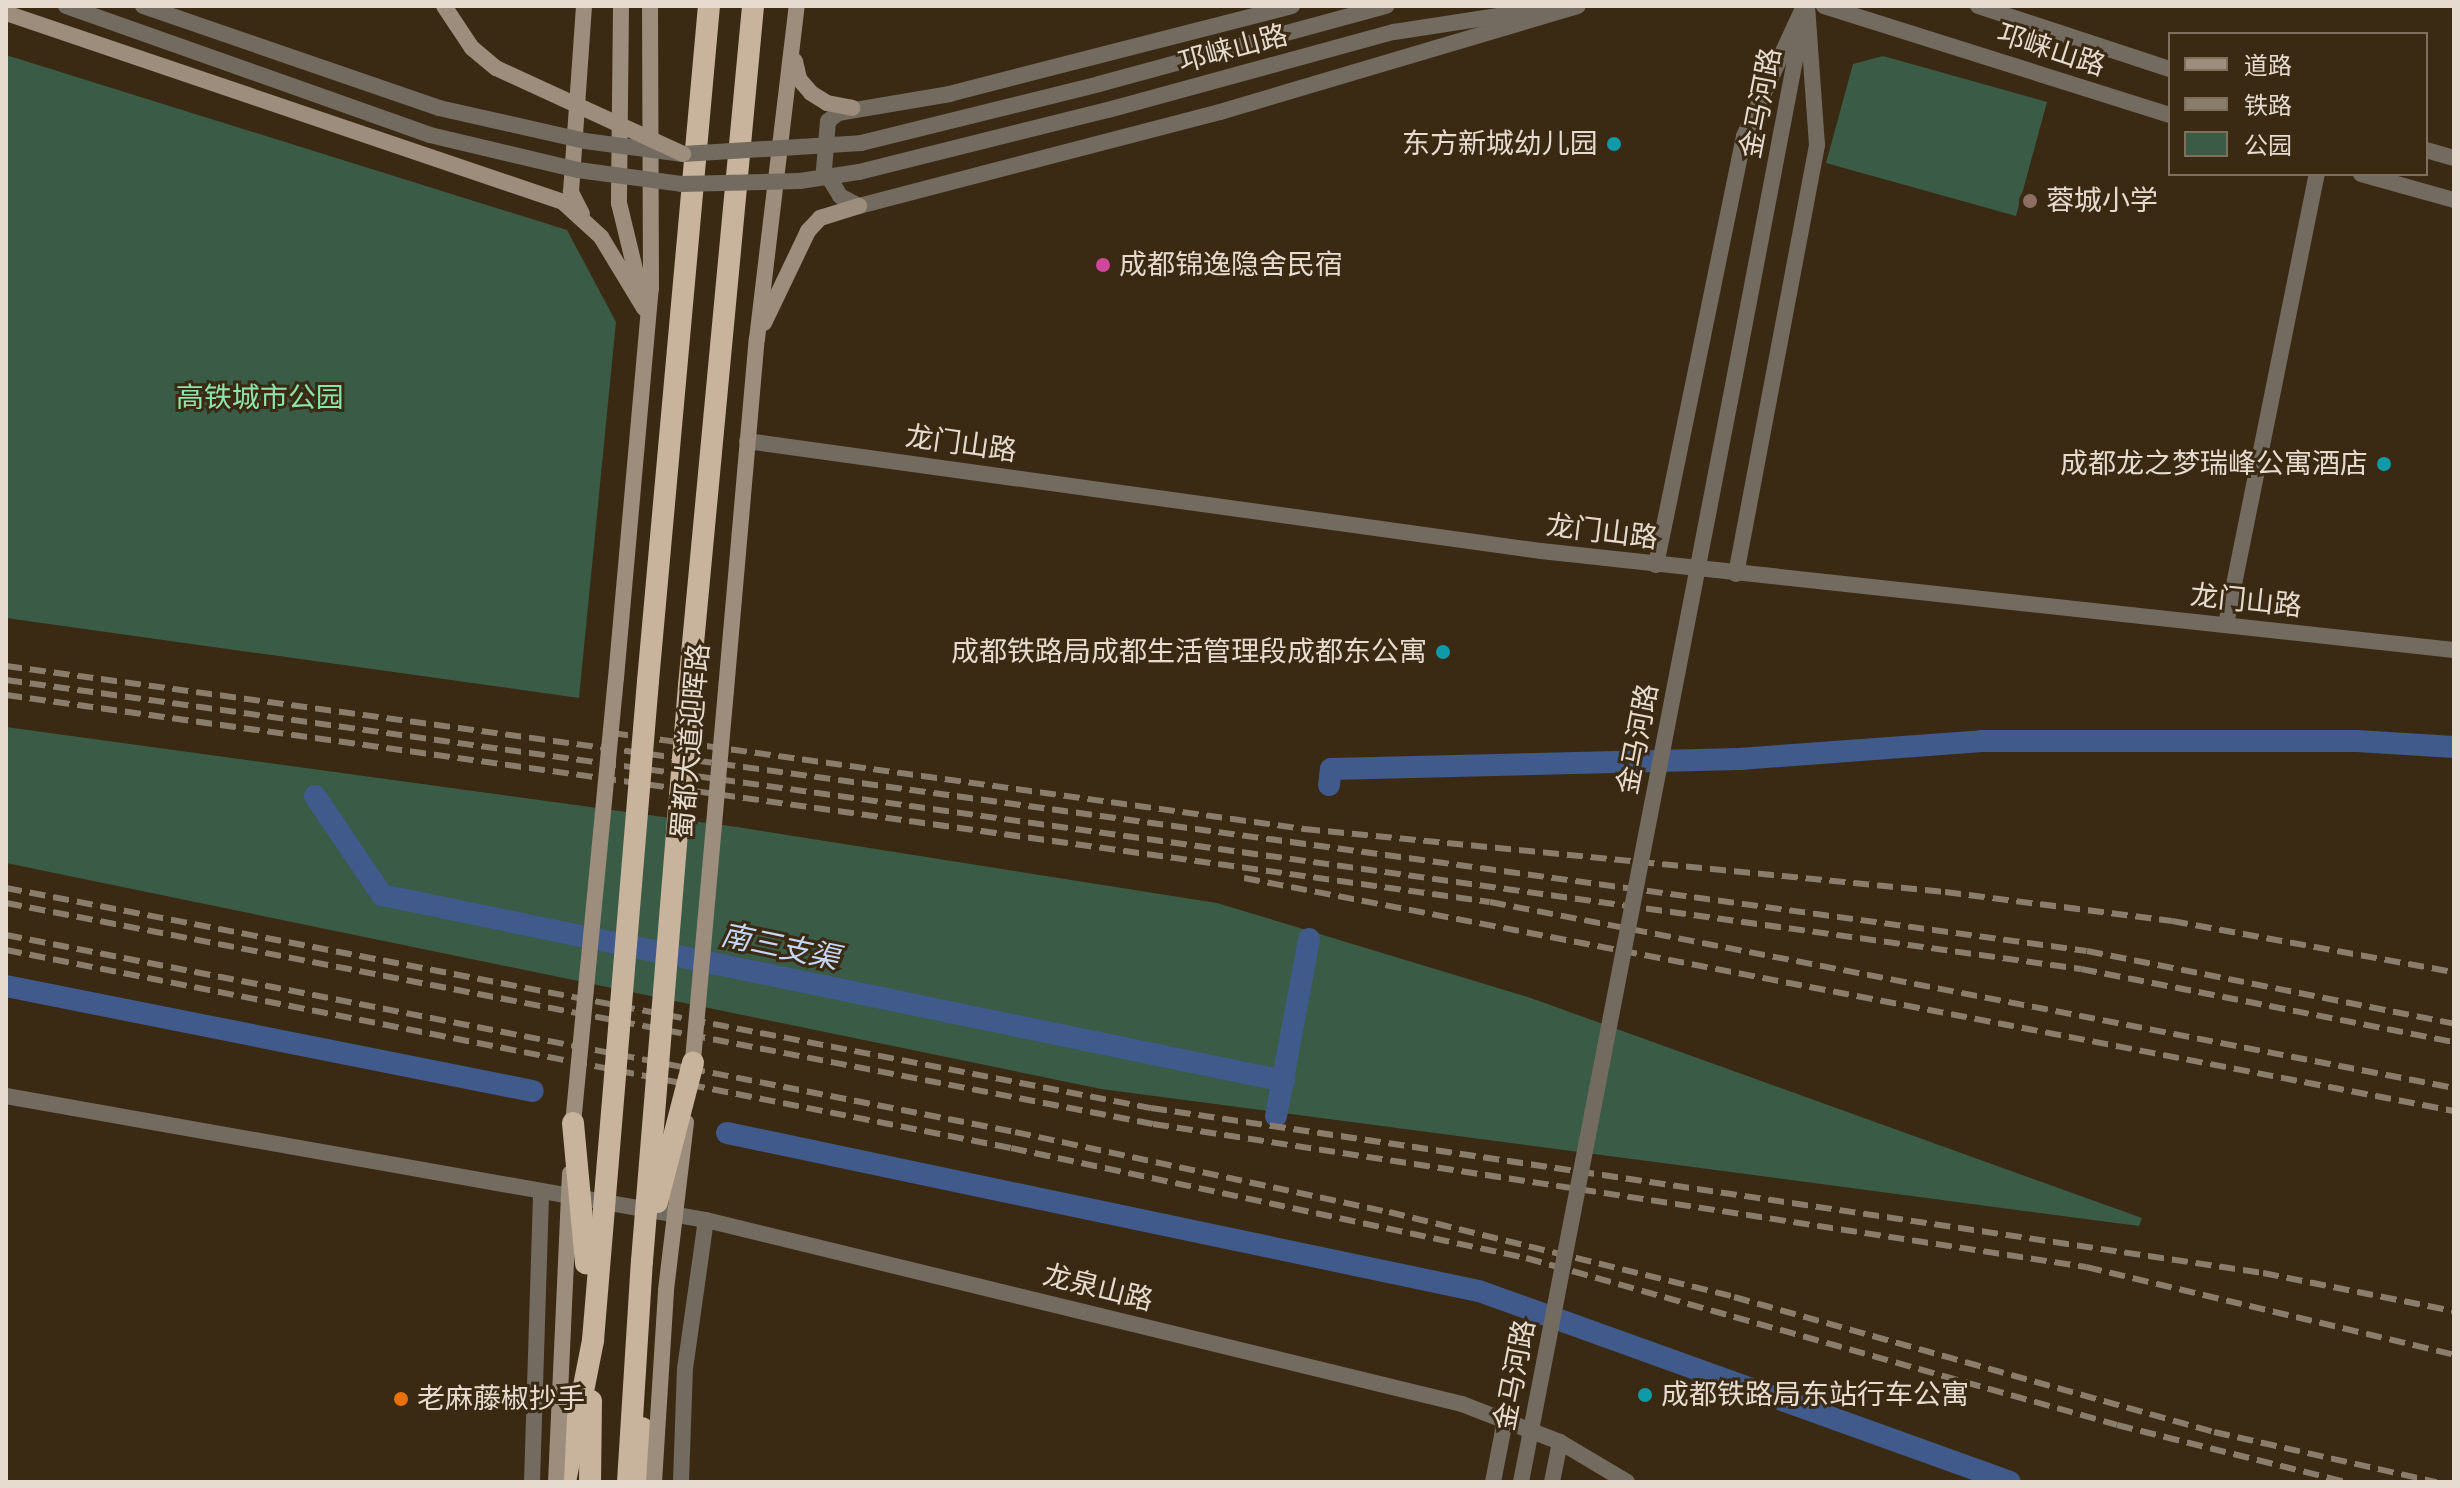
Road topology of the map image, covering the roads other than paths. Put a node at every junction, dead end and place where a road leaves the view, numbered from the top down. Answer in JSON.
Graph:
{"nodes":[{"id":1,"x":66,"y":6,"type":"edge"},
{"id":2,"x":143,"y":6,"type":"edge"},
{"id":3,"x":444,"y":6,"type":"edge"},
{"id":4,"x":584,"y":6,"type":"edge"},
{"id":5,"x":621,"y":6,"type":"edge"},
{"id":6,"x":650,"y":6,"type":"edge"},
{"id":7,"x":709,"y":6,"type":"edge"},
{"id":8,"x":753,"y":6,"type":"edge"},
{"id":9,"x":797,"y":6,"type":"edge"},
{"id":10,"x":1292,"y":6,"type":"edge"},
{"id":11,"x":1387,"y":6,"type":"edge"},
{"id":12,"x":1560,"y":6,"type":"edge"},
{"id":13,"x":1578,"y":6,"type":"edge"},
{"id":14,"x":1806,"y":6,"type":"edge"},
{"id":15,"x":1824,"y":6,"type":"edge"},
{"id":16,"x":1978,"y":6,"type":"edge"},
{"id":17,"x":6,"y":13,"type":"edge"},
{"id":18,"x":793,"y":49,"type":"junction"},
{"id":19,"x":2168,"y":68,"type":"edge"},
{"id":20,"x":853,"y":108,"type":"junction"},
{"id":21,"x":2168,"y":114,"type":"edge"},
{"id":22,"x":2428,"y":151,"type":"edge"},
{"id":23,"x":683,"y":154,"type":"junction"},
{"id":24,"x":2454,"y":158,"type":"edge"},
{"id":25,"x":2317,"y":176,"type":"edge"},
{"id":26,"x":2368,"y":176,"type":"edge"},
{"id":27,"x":2454,"y":200,"type":"edge"},
{"id":28,"x":859,"y":206,"type":"junction"},
{"id":29,"x":582,"y":216,"type":"junction"},
{"id":30,"x":644,"y":308,"type":"junction"},
{"id":31,"x":757,"y":339,"type":"junction"},
{"id":32,"x":641,"y":422,"type":"junction"},
{"id":33,"x":747,"y":441,"type":"junction"},
{"id":34,"x":1656,"y":565,"type":"junction"},
{"id":35,"x":1736,"y":574,"type":"junction"},
{"id":36,"x":2226,"y":624,"type":"junction"},
{"id":37,"x":2454,"y":650,"type":"edge"},
{"id":38,"x":693,"y":1063,"type":"junction"},
{"id":39,"x":6,"y":1096,"type":"edge"},
{"id":40,"x":573,"y":1123,"type":"junction"},
{"id":41,"x":541,"y":1191,"type":"junction"},
{"id":42,"x":706,"y":1220,"type":"junction"},
{"id":43,"x":642,"y":1261,"type":"junction"},
{"id":44,"x":593,"y":1340,"type":"junction"},
{"id":45,"x":635,"y":1344,"type":"junction"},
{"id":46,"x":1505,"y":1420,"type":"junction"},
{"id":47,"x":1560,"y":1442,"type":"junction"},
{"id":48,"x":532,"y":1482,"type":"edge"},
{"id":49,"x":556,"y":1482,"type":"edge"},
{"id":50,"x":565,"y":1482,"type":"edge"},
{"id":51,"x":590,"y":1482,"type":"edge"},
{"id":52,"x":628,"y":1482,"type":"edge"},
{"id":53,"x":647,"y":1482,"type":"edge"},
{"id":54,"x":654,"y":1482,"type":"edge"},
{"id":55,"x":681,"y":1482,"type":"edge"},
{"id":56,"x":1493,"y":1482,"type":"edge"},
{"id":57,"x":1521,"y":1482,"type":"edge"},
{"id":58,"x":1552,"y":1482,"type":"edge"},
{"id":59,"x":1627,"y":1482,"type":"edge"}],
"edges":[{"from":1,"to":12,"type":"street","name":"邛崃山路","bridge":true},
{"from":2,"to":23,"type":"street","name":"邛崃山路","bridge":true},
{"from":3,"to":23,"type":"main road","bridge":true},
{"from":4,"to":29,"type":"main road"},
{"from":5,"to":30,"type":"main road"},
{"from":6,"to":32,"type":"main road"},
{"from":7,"to":44,"type":"highway","name":"蜀都大道迎晖路","bridge":true},
{"from":8,"to":43,"type":"highway","name":"蜀都大道迎晖路","bridge":true},
{"from":9,"to":18,"type":"main road","name":"蜀都大道迎晖路"},
{"from":10,"to":20,"type":"street"},
{"from":11,"to":23,"type":"street","name":"邛崃山路","bridge":true},
{"from":13,"to":28,"type":"street"},
{"from":14,"to":34,"type":"street"},
{"from":14,"to":35,"type":"street"},
{"from":14,"to":57,"type":"street","name":"金马河路","bridge":true},
{"from":15,"to":21,"type":"street","name":"邛崃山路"},
{"from":16,"to":19,"type":"street","name":"邛崃山路"},
{"from":17,"to":29,"type":"main road"},
{"from":18,"to":20,"type":"main road"},
{"from":18,"to":31,"type":"main road","name":"蜀都大道迎晖路"},
{"from":20,"to":28,"type":"street"},
{"from":22,"to":24,"type":"street"},
{"from":25,"to":36,"type":"street"},
{"from":26,"to":27,"type":"street"},
{"from":28,"to":31,"type":"main road"},
{"from":29,"to":30,"type":"main road"},
{"from":30,"to":32,"type":"main road"},
{"from":31,"to":33,"type":"main road","name":"蜀都大道迎晖路"},
{"from":32,"to":40,"type":"main road","bridge":true},
{"from":33,"to":34,"type":"street","name":"龙门山路"},
{"from":33,"to":38,"type":"main road","name":"蜀都大道迎晖路","bridge":true},
{"from":34,"to":35,"type":"street","name":"龙门山路"},
{"from":35,"to":36,"type":"street","name":"龙门山路"},
{"from":36,"to":37,"type":"street","name":"龙门山路"},
{"from":38,"to":43,"type":"highway","bridge":true},
{"from":38,"to":54,"type":"main road","name":"蜀都大道迎晖路","bridge":true},
{"from":39,"to":41,"type":"street","name":"龙泉山路"},
{"from":40,"to":44,"type":"highway","bridge":true},
{"from":40,"to":49,"type":"main road","bridge":true},
{"from":41,"to":42,"type":"street","name":"龙泉山路"},
{"from":41,"to":48,"type":"street"},
{"from":42,"to":46,"type":"street","name":"龙泉山路"},
{"from":42,"to":55,"type":"street"},
{"from":43,"to":45,"type":"highway","name":"蜀都大道迎晖路"},
{"from":44,"to":50,"type":"highway"},
{"from":44,"to":51,"type":"highway"},
{"from":45,"to":52,"type":"highway"},
{"from":45,"to":53,"type":"highway"},
{"from":46,"to":47,"type":"street","name":"龙泉山路"},
{"from":46,"to":56,"type":"street"},
{"from":47,"to":58,"type":"street"},
{"from":47,"to":59,"type":"street","name":"龙泉山路"}]}
